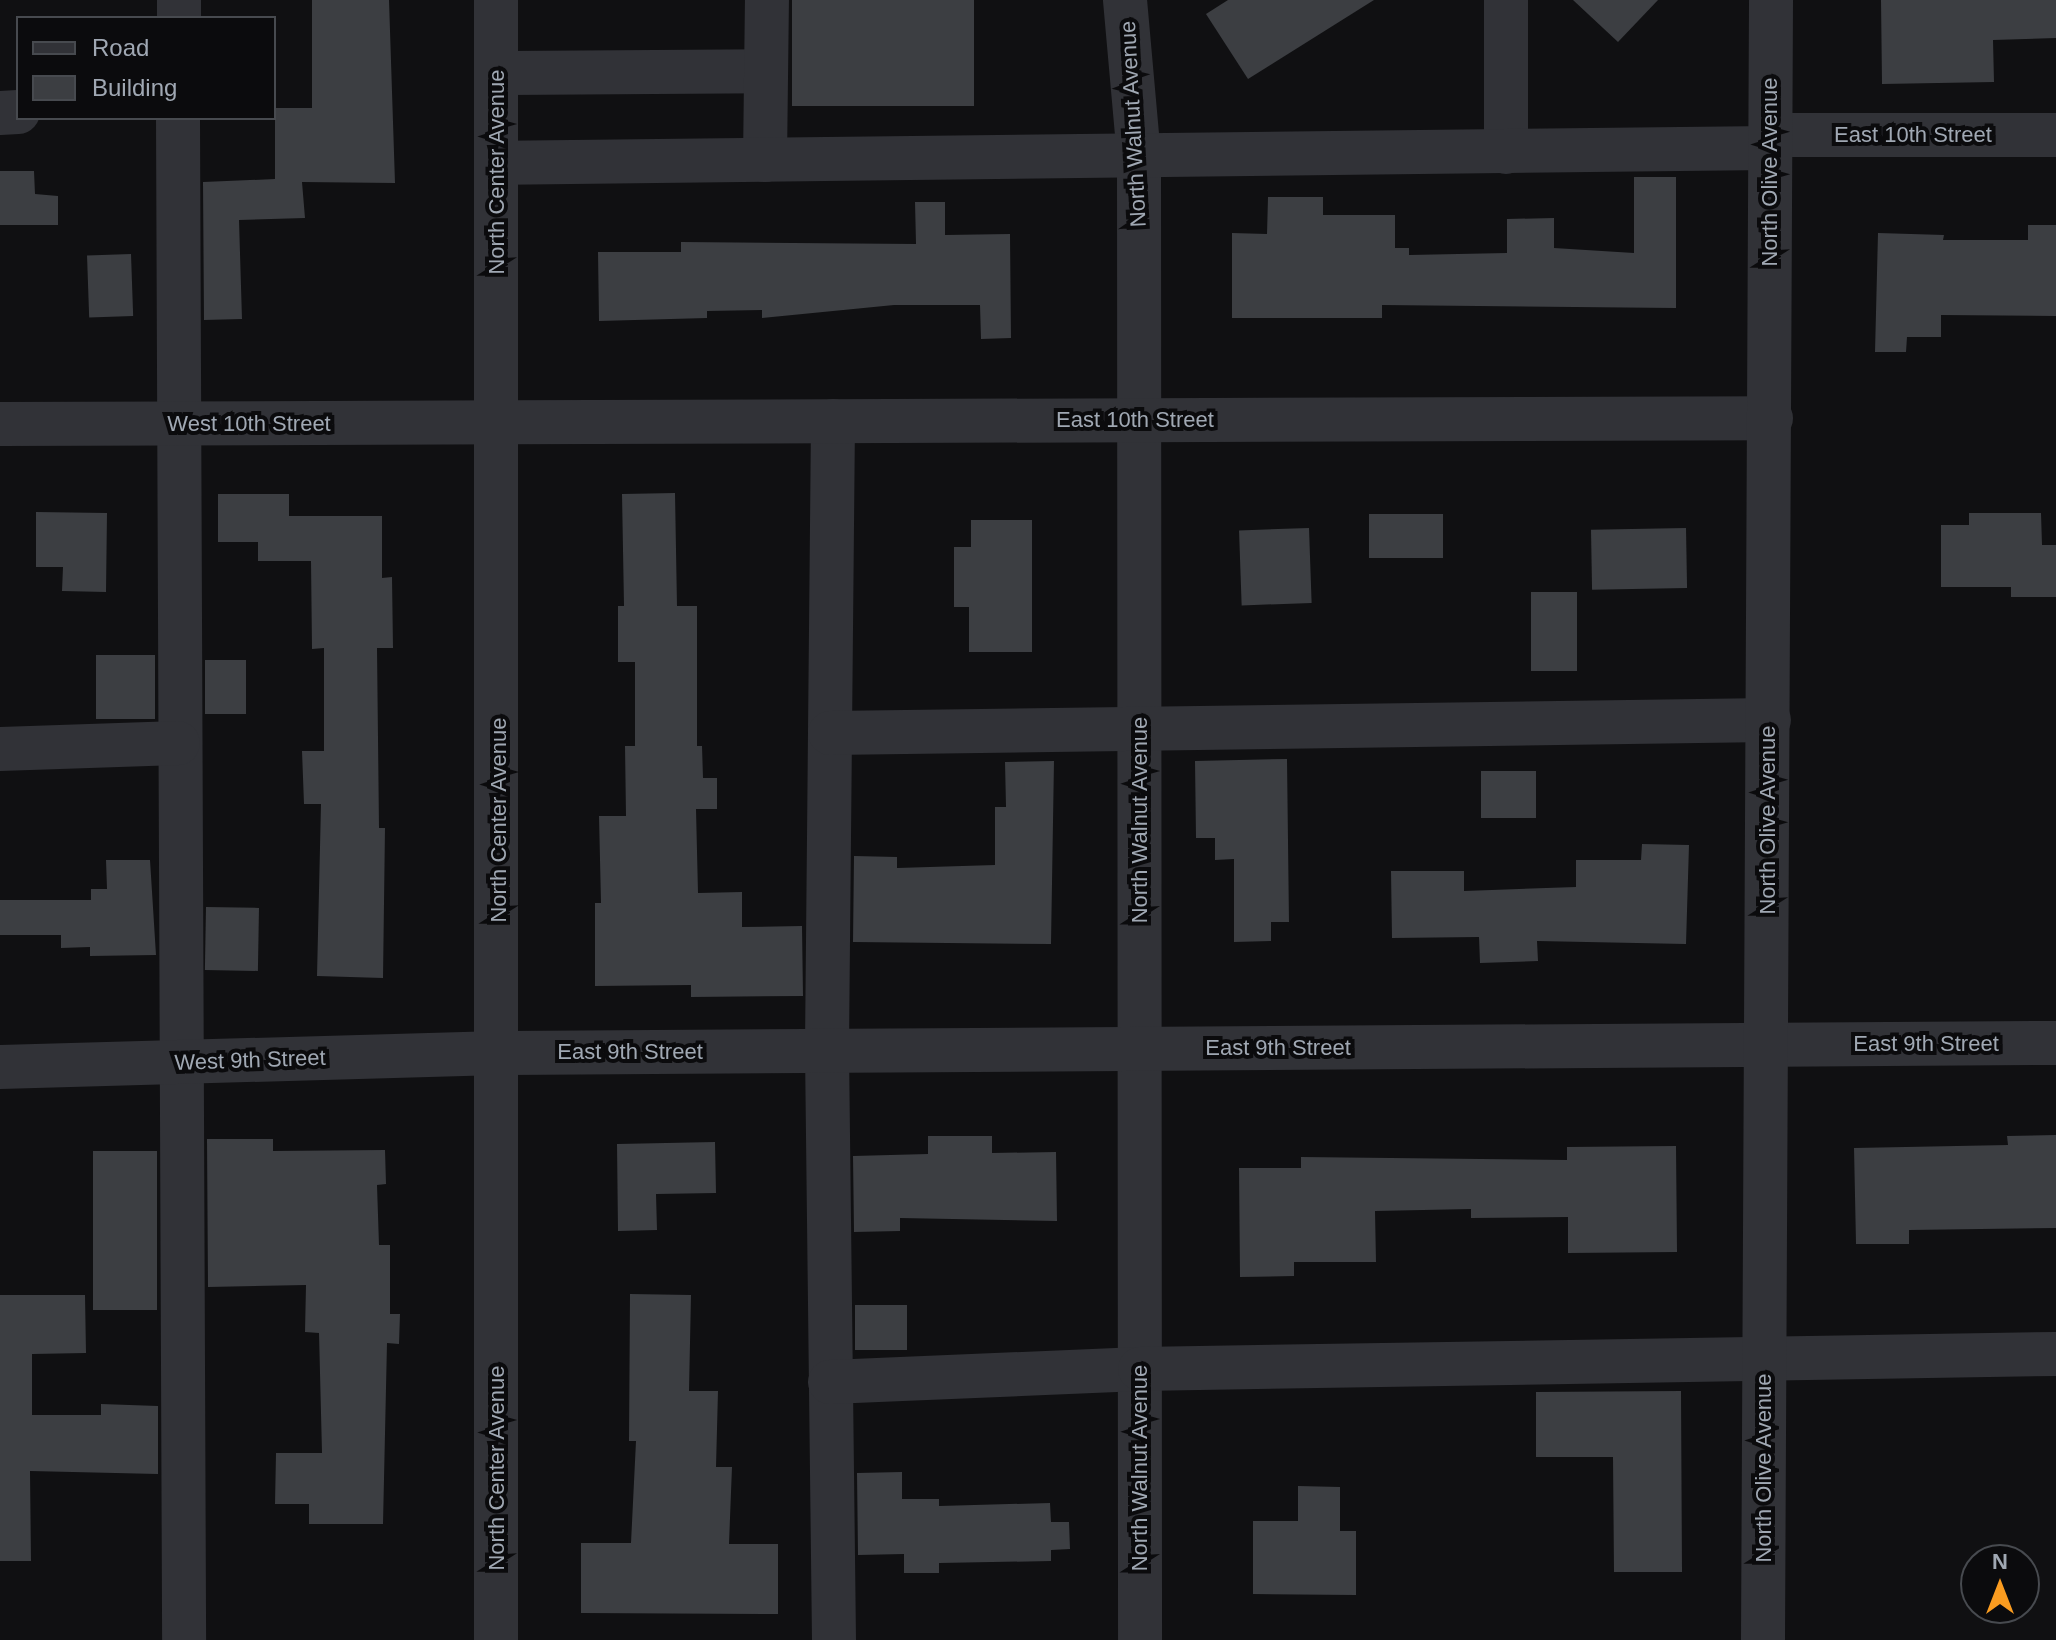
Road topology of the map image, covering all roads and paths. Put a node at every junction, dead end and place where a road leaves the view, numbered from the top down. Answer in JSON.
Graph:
{"nodes":[{"id":1,"x":496,"y":0,"type":"edge"},
{"id":2,"x":767,"y":0,"type":"edge"},
{"id":3,"x":1125,"y":0,"type":"edge"},
{"id":4,"x":1506,"y":0,"type":"edge"},
{"id":5,"x":1771,"y":0,"type":"edge"},
{"id":6,"x":766,"y":71,"type":"junction"},
{"id":7,"x":497,"y":73,"type":"junction"},
{"id":8,"x":178,"y":120,"type":"edge"},
{"id":9,"x":2056,"y":135,"type":"edge"},
{"id":10,"x":1770,"y":142,"type":"junction"},
{"id":11,"x":1506,"y":152,"type":"junction"},
{"id":12,"x":1139,"y":156,"type":"junction"},
{"id":13,"x":765,"y":160,"type":"junction"},
{"id":14,"x":497,"y":163,"type":"junction"},
{"id":15,"x":1771,"y":418,"type":"junction"},
{"id":16,"x":1139,"y":420,"type":"junction"},
{"id":17,"x":833,"y":421,"type":"junction"},
{"id":18,"x":499,"y":423,"type":"junction"},
{"id":19,"x":0,"y":424,"type":"edge"},
{"id":20,"x":176,"y":424,"type":"junction"},
{"id":21,"x":1769,"y":720,"type":"junction"},
{"id":22,"x":1139,"y":725,"type":"junction"},
{"id":23,"x":830,"y":733,"type":"junction"},
{"id":24,"x":178,"y":743,"type":"junction"},
{"id":25,"x":0,"y":749,"type":"edge"},
{"id":26,"x":2056,"y":1043,"type":"edge"},
{"id":27,"x":1766,"y":1045,"type":"junction"},
{"id":28,"x":1140,"y":1049,"type":"junction"},
{"id":29,"x":827,"y":1051,"type":"junction"},
{"id":30,"x":499,"y":1053,"type":"junction"},
{"id":31,"x":180,"y":1062,"type":"junction"},
{"id":32,"x":0,"y":1067,"type":"edge"},
{"id":33,"x":2056,"y":1354,"type":"edge"},
{"id":34,"x":1765,"y":1355,"type":"junction"},
{"id":35,"x":1140,"y":1369,"type":"junction"},
{"id":36,"x":830,"y":1382,"type":"junction"},
{"id":37,"x":184,"y":1640,"type":"edge"},
{"id":38,"x":496,"y":1640,"type":"edge"},
{"id":39,"x":834,"y":1640,"type":"edge"},
{"id":40,"x":1140,"y":1640,"type":"edge"},
{"id":41,"x":1763,"y":1640,"type":"edge"}],
"edges":[{"from":1,"to":7,"type":"street","name":"North Center Avenue"},
{"from":2,"to":6,"type":"street"},
{"from":3,"to":12,"type":"street","name":"North Walnut Avenue"},
{"from":4,"to":11,"type":"street"},
{"from":5,"to":10,"type":"street","name":"North Olive Avenue"},
{"from":6,"to":7,"type":"street"},
{"from":6,"to":13,"type":"street"},
{"from":7,"to":14,"type":"street","name":"North Center Avenue"},
{"from":8,"to":20,"type":"street"},
{"from":9,"to":10,"type":"street","name":"East 10th Street"},
{"from":10,"to":11,"type":"street","name":"East 10th Street"},
{"from":10,"to":15,"type":"street","name":"North Olive Avenue"},
{"from":11,"to":12,"type":"street","name":"East 10th Street"},
{"from":12,"to":13,"type":"street","name":"East 10th Street"},
{"from":12,"to":16,"type":"street","name":"North Walnut Avenue"},
{"from":13,"to":14,"type":"street","name":"East 10th Street"},
{"from":14,"to":18,"type":"street","name":"North Center Avenue"},
{"from":15,"to":16,"type":"street","name":"East 10th Street"},
{"from":15,"to":21,"type":"street","name":"North Olive Avenue"},
{"from":16,"to":17,"type":"street","name":"East 10th Street"},
{"from":16,"to":22,"type":"street","name":"North Walnut Avenue"},
{"from":17,"to":18,"type":"street","name":"East 10th Street"},
{"from":17,"to":23,"type":"street"},
{"from":18,"to":20,"type":"street","name":"West 10th Street"},
{"from":18,"to":30,"type":"street","name":"North Center Avenue"},
{"from":19,"to":20,"type":"street","name":"West 10th Street"},
{"from":20,"to":24,"type":"street"},
{"from":21,"to":22,"type":"street"},
{"from":21,"to":27,"type":"street","name":"North Olive Avenue"},
{"from":22,"to":23,"type":"street"},
{"from":22,"to":28,"type":"street","name":"North Walnut Avenue"},
{"from":23,"to":29,"type":"street"},
{"from":24,"to":25,"type":"street"},
{"from":24,"to":31,"type":"street"},
{"from":26,"to":27,"type":"street","name":"East 9th Street"},
{"from":27,"to":28,"type":"street","name":"East 9th Street"},
{"from":27,"to":34,"type":"street","name":"North Olive Avenue"},
{"from":28,"to":29,"type":"street","name":"East 9th Street"},
{"from":28,"to":35,"type":"street","name":"North Walnut Avenue"},
{"from":29,"to":30,"type":"street","name":"East 9th Street"},
{"from":29,"to":36,"type":"street"},
{"from":30,"to":31,"type":"street","name":"West 9th Street"},
{"from":30,"to":38,"type":"street","name":"North Center Avenue"},
{"from":31,"to":32,"type":"street","name":"West 9th Street"},
{"from":31,"to":37,"type":"street"},
{"from":33,"to":34,"type":"street"},
{"from":34,"to":35,"type":"street"},
{"from":34,"to":41,"type":"street","name":"North Olive Avenue"},
{"from":35,"to":36,"type":"street"},
{"from":35,"to":40,"type":"street","name":"North Walnut Avenue"},
{"from":36,"to":39,"type":"street"}]}
